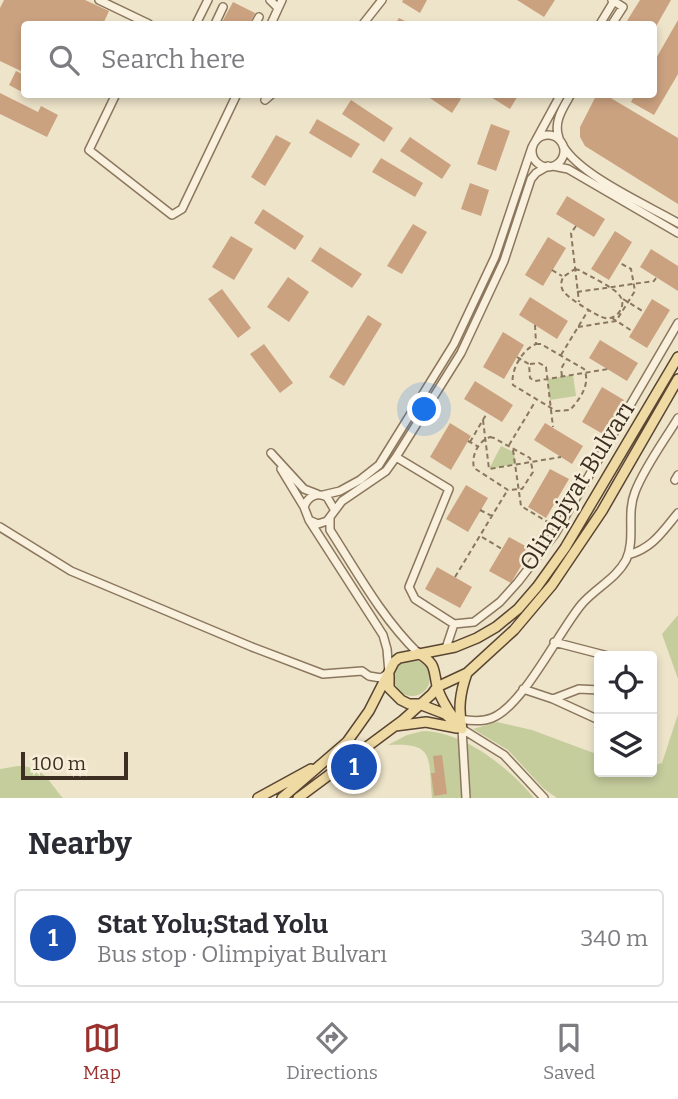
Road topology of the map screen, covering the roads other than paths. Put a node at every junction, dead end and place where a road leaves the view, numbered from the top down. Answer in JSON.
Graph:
{"nodes":[{"id":1,"x":99,"y":0,"type":"edge"},
{"id":2,"x":208,"y":0,"type":"edge"},
{"id":3,"x":270,"y":0,"type":"edge"},
{"id":4,"x":282,"y":0,"type":"edge"},
{"id":5,"x":382,"y":0,"type":"edge"},
{"id":6,"x":612,"y":1,"type":"edge"},
{"id":7,"x":223,"y":8,"type":"dead end"},
{"id":8,"x":278,"y":8,"type":"junction"},
{"id":9,"x":202,"y":12,"type":"junction"},
{"id":10,"x":143,"y":21,"type":"edge"},
{"id":11,"x":198,"y":21,"type":"edge"},
{"id":12,"x":215,"y":21,"type":"edge"},
{"id":13,"x":216,"y":21,"type":"edge"},
{"id":14,"x":272,"y":21,"type":"edge"},
{"id":15,"x":365,"y":21,"type":"edge"},
{"id":16,"x":602,"y":21,"type":"edge"},
{"id":17,"x":614,"y":21,"type":"edge"},
{"id":18,"x":114,"y":98,"type":"edge"},
{"id":19,"x":235,"y":98,"type":"edge"},
{"id":20,"x":267,"y":98,"type":"edge"},
{"id":21,"x":559,"y":98,"type":"edge"},
{"id":22,"x":569,"y":98,"type":"edge"},
{"id":23,"x":264,"y":100,"type":"dead end"},
{"id":24,"x":534,"y":144,"type":"junction"},
{"id":25,"x":562,"y":144,"type":"junction"},
{"id":26,"x":550,"y":166,"type":"junction"},
{"id":27,"x":678,"y":223,"type":"edge"},
{"id":28,"x":678,"y":233,"type":"edge"},
{"id":29,"x":678,"y":323,"type":"edge"},
{"id":30,"x":678,"y":357,"type":"edge"},
{"id":31,"x":678,"y":379,"type":"edge"},
{"id":32,"x":678,"y":418,"type":"edge"},
{"id":33,"x":396,"y":457,"type":"junction"},
{"id":34,"x":320,"y":495,"type":"junction"},
{"id":35,"x":304,"y":507,"type":"junction"},
{"id":36,"x":334,"y":509,"type":"junction"},
{"id":37,"x":678,"y":513,"type":"edge"},
{"id":38,"x":330,"y":518,"type":"junction"},
{"id":39,"x":309,"y":520,"type":"junction"},
{"id":40,"x":0,"y":527,"type":"edge"},
{"id":41,"x":628,"y":555,"type":"junction"},
{"id":42,"x":454,"y":624,"type":"junction"},
{"id":43,"x":554,"y":642,"type":"junction"},
{"id":44,"x":446,"y":649,"type":"junction"},
{"id":45,"x":594,"y":652,"type":"edge"},
{"id":46,"x":418,"y":653,"type":"junction"},
{"id":47,"x":389,"y":673,"type":"junction"},
{"id":48,"x":467,"y":673,"type":"junction"},
{"id":49,"x":437,"y":687,"type":"junction"},
{"id":50,"x":523,"y":689,"type":"junction"},
{"id":51,"x":594,"y":690,"type":"edge"},
{"id":52,"x":553,"y":699,"type":"junction"},
{"id":53,"x":419,"y":704,"type":"junction"},
{"id":54,"x":594,"y":718,"type":"edge"},
{"id":55,"x":461,"y":724,"type":"junction"},
{"id":56,"x":394,"y":726,"type":"junction"},
{"id":57,"x":322,"y":763,"type":"junction"},
{"id":58,"x":258,"y":798,"type":"edge"},
{"id":59,"x":282,"y":798,"type":"edge"},
{"id":60,"x":297,"y":798,"type":"edge"},
{"id":61,"x":467,"y":798,"type":"edge"},
{"id":62,"x":544,"y":798,"type":"edge"}],
"edges":[{"from":1,"to":10,"type":"street"},
{"from":2,"to":9,"type":"street"},
{"from":3,"to":8,"type":"street"},
{"from":4,"to":8,"type":"street"},
{"from":5,"to":15,"type":"street"},
{"from":6,"to":16,"type":"street"},
{"from":6,"to":17,"type":"street"},
{"from":7,"to":13,"type":"street"},
{"from":8,"to":14,"type":"street"},
{"from":9,"to":11,"type":"street"},
{"from":9,"to":12,"type":"street"},
{"from":18,"to":19,"type":"street"},
{"from":20,"to":23,"type":"street"},
{"from":21,"to":24,"type":"street"},
{"from":22,"to":25,"type":"street"},
{"from":24,"to":25,"type":"street"},
{"from":24,"to":26,"type":"street"},
{"from":24,"to":34,"type":"street"},
{"from":25,"to":26,"type":"street"},
{"from":25,"to":27,"type":"street"},
{"from":26,"to":28,"type":"street"},
{"from":26,"to":33,"type":"street"},
{"from":29,"to":42,"type":"street"},
{"from":30,"to":44,"type":"main road","name":"Olimpiyat Bulvarı"},
{"from":31,"to":48,"type":"main road","name":"Olimpiyat Bulvarı"},
{"from":32,"to":41,"type":"street"},
{"from":33,"to":36,"type":"street"},
{"from":33,"to":42,"type":"street"},
{"from":34,"to":35,"type":"street"},
{"from":34,"to":35,"type":"street"},
{"from":34,"to":36,"type":"street"},
{"from":35,"to":39,"type":"street"},
{"from":36,"to":38,"type":"street"},
{"from":37,"to":41,"type":"street"},
{"from":38,"to":39,"type":"street"},
{"from":38,"to":46,"type":"street"},
{"from":39,"to":47,"type":"street"},
{"from":40,"to":47,"type":"street"},
{"from":41,"to":43,"type":"street"},
{"from":42,"to":44,"type":"street"},
{"from":43,"to":45,"type":"street"},
{"from":43,"to":50,"type":"street"},
{"from":44,"to":46,"type":"main road","name":"Olimpiyat Bulvarı"},
{"from":46,"to":47,"type":"main road"},
{"from":46,"to":49,"type":"main road"},
{"from":47,"to":53,"type":"main road"},
{"from":47,"to":57,"type":"main road"},
{"from":48,"to":49,"type":"main road","name":"Olimpiyat Bulvarı"},
{"from":48,"to":55,"type":"main road"},
{"from":49,"to":53,"type":"main road"},
{"from":49,"to":55,"type":"main road"},
{"from":50,"to":52,"type":"street"},
{"from":50,"to":55,"type":"street"},
{"from":51,"to":52,"type":"street"},
{"from":52,"to":54,"type":"street"},
{"from":53,"to":55,"type":"main road"},
{"from":53,"to":56,"type":"main road"},
{"from":55,"to":56,"type":"main road"},
{"from":55,"to":61,"type":"street"},
{"from":55,"to":62,"type":"street"},
{"from":56,"to":60,"type":"main road"},
{"from":57,"to":58,"type":"main road"},
{"from":57,"to":59,"type":"main road"}]}
